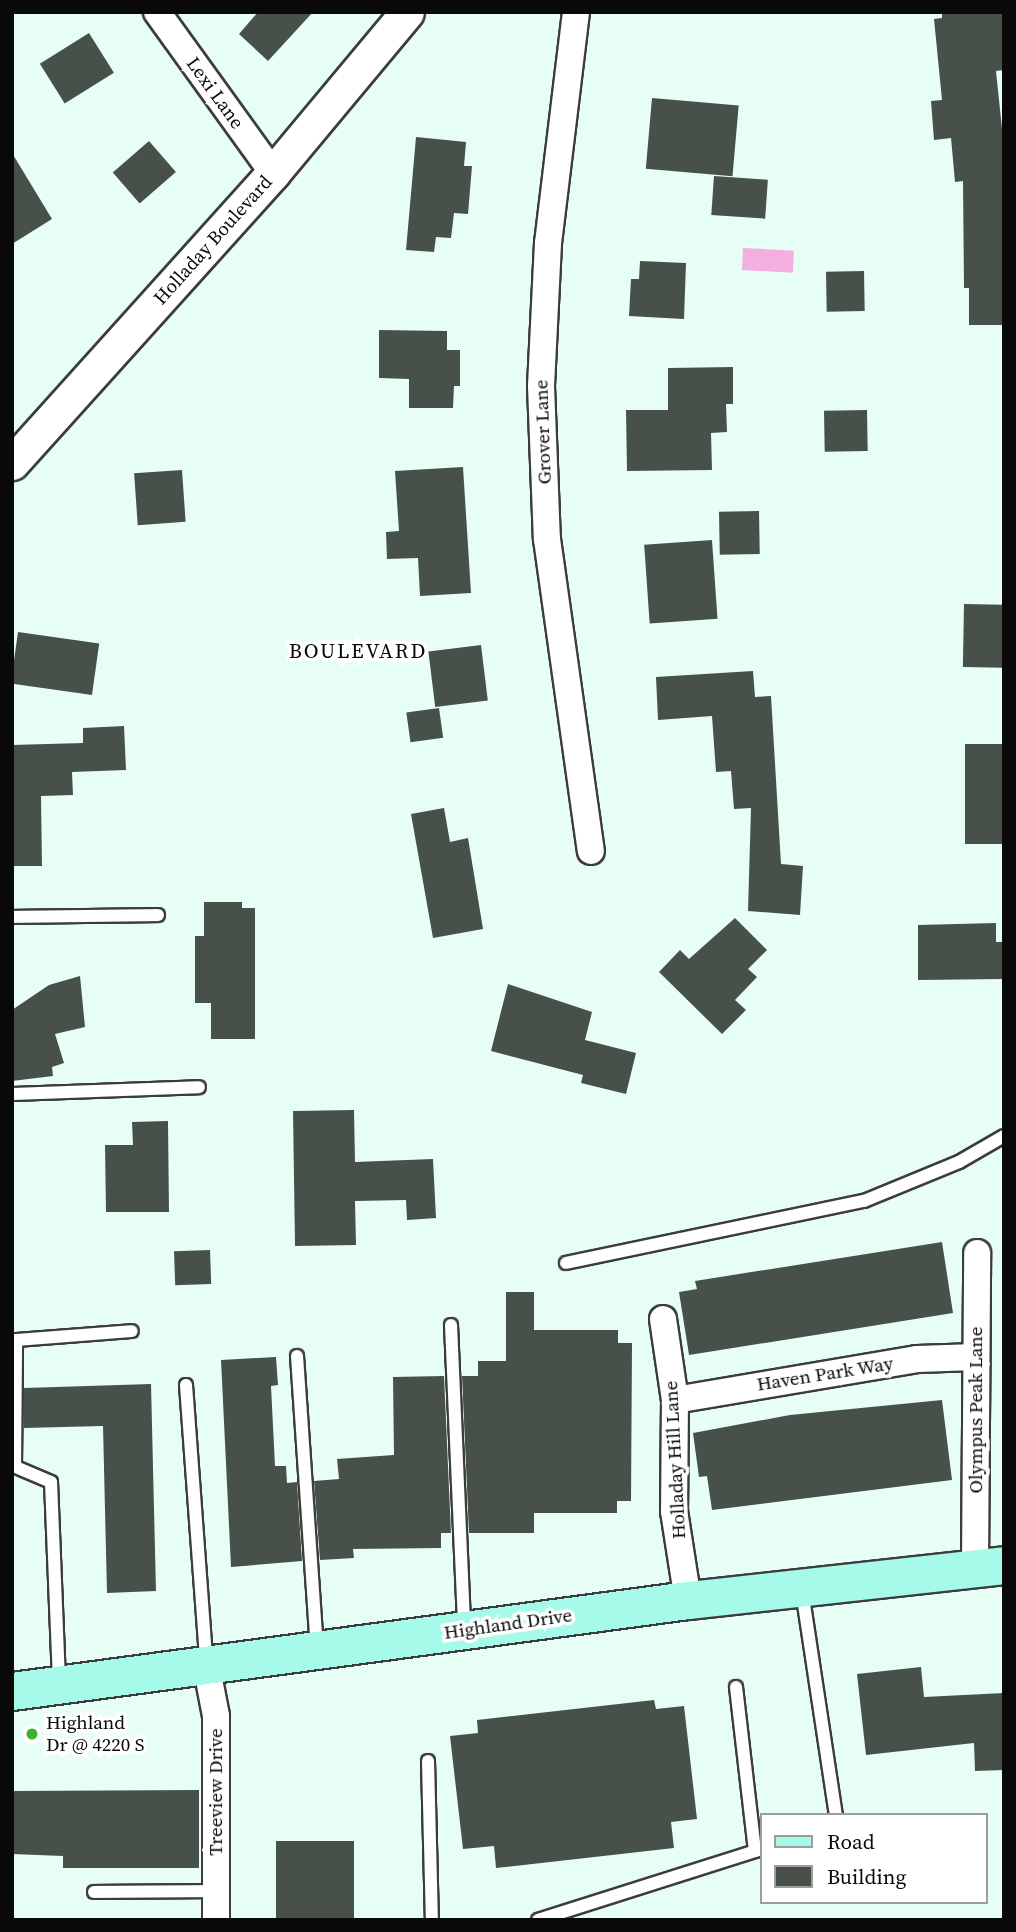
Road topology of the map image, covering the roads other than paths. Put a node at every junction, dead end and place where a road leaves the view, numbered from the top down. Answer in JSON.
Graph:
{"nodes":[{"id":1,"x":157,"y":12,"type":"edge"},
{"id":2,"x":407,"y":12,"type":"edge"},
{"id":3,"x":576,"y":12,"type":"edge"},
{"id":4,"x":273,"y":173,"type":"junction"},
{"id":5,"x":12,"y":464,"type":"edge"},
{"id":6,"x":592,"y":851,"type":"dead end"},
{"id":7,"x":158,"y":915,"type":"dead end"},
{"id":8,"x":12,"y":917,"type":"edge"},
{"id":9,"x":199,"y":1087,"type":"dead end"},
{"id":10,"x":12,"y":1094,"type":"edge"},
{"id":11,"x":1004,"y":1136,"type":"edge"},
{"id":12,"x":977,"y":1253,"type":"dead end"},
{"id":13,"x":566,"y":1263,"type":"dead end"},
{"id":14,"x":663,"y":1319,"type":"dead end"},
{"id":15,"x":451,"y":1325,"type":"dead end"},
{"id":16,"x":132,"y":1331,"type":"dead end"},
{"id":17,"x":297,"y":1356,"type":"dead end"},
{"id":18,"x":976,"y":1357,"type":"junction"},
{"id":19,"x":186,"y":1385,"type":"dead end"},
{"id":20,"x":675,"y":1399,"type":"junction"},
{"id":21,"x":989,"y":1567,"type":"edge"},
{"id":22,"x":801,"y":1587,"type":"junction"},
{"id":23,"x":688,"y":1600,"type":"junction"},
{"id":24,"x":464,"y":1630,"type":"junction"},
{"id":25,"x":317,"y":1650,"type":"junction"},
{"id":26,"x":206,"y":1664,"type":"junction"},
{"id":27,"x":59,"y":1685,"type":"junction"},
{"id":28,"x":736,"y":1687,"type":"dead end"},
{"id":29,"x":12,"y":1691,"type":"edge"},
{"id":30,"x":428,"y":1760,"type":"dead end"},
{"id":31,"x":836,"y":1813,"type":"edge"},
{"id":32,"x":759,"y":1850,"type":"edge"},
{"id":33,"x":216,"y":1891,"type":"junction"},
{"id":34,"x":94,"y":1892,"type":"dead end"},
{"id":35,"x":216,"y":1920,"type":"edge"},
{"id":36,"x":432,"y":1920,"type":"edge"},
{"id":37,"x":538,"y":1920,"type":"edge"}],
"edges":[{"from":1,"to":4,"type":"street","name":"Lexi Lane"},
{"from":2,"to":4,"type":"street","name":"Holladay Boulevard"},
{"from":3,"to":6,"type":"street","name":"Grover Lane"},
{"from":4,"to":5,"type":"street","name":"Holladay Boulevard"},
{"from":7,"to":8,"type":"lane"},
{"from":9,"to":10,"type":"lane"},
{"from":11,"to":13,"type":"lane"},
{"from":12,"to":18,"type":"street","name":"Olympus Peak Lane"},
{"from":14,"to":20,"type":"street","name":"Holladay Hill Lane"},
{"from":15,"to":24,"type":"lane"},
{"from":16,"to":27,"type":"lane"},
{"from":17,"to":25,"type":"lane"},
{"from":18,"to":20,"type":"street","name":"Haven Park Way"},
{"from":18,"to":21,"type":"street","name":"Olympus Peak Lane"},
{"from":19,"to":26,"type":"lane"},
{"from":20,"to":23,"type":"street","name":"Holladay Hill Lane"},
{"from":21,"to":22,"type":"main road","name":"Highland Drive"},
{"from":22,"to":23,"type":"main road","name":"Highland Drive"},
{"from":22,"to":31,"type":"lane"},
{"from":23,"to":24,"type":"main road","name":"Highland Drive"},
{"from":24,"to":25,"type":"main road","name":"Highland Drive"},
{"from":25,"to":26,"type":"main road","name":"Highland Drive"},
{"from":26,"to":27,"type":"main road","name":"Highland Drive"},
{"from":26,"to":33,"type":"street","name":"Treeview Drive"},
{"from":27,"to":29,"type":"main road","name":"Highland Drive"},
{"from":28,"to":32,"type":"lane"},
{"from":30,"to":36,"type":"lane"},
{"from":32,"to":37,"type":"lane"},
{"from":33,"to":34,"type":"lane"},
{"from":33,"to":35,"type":"street","name":"Treeview Drive"}]}
